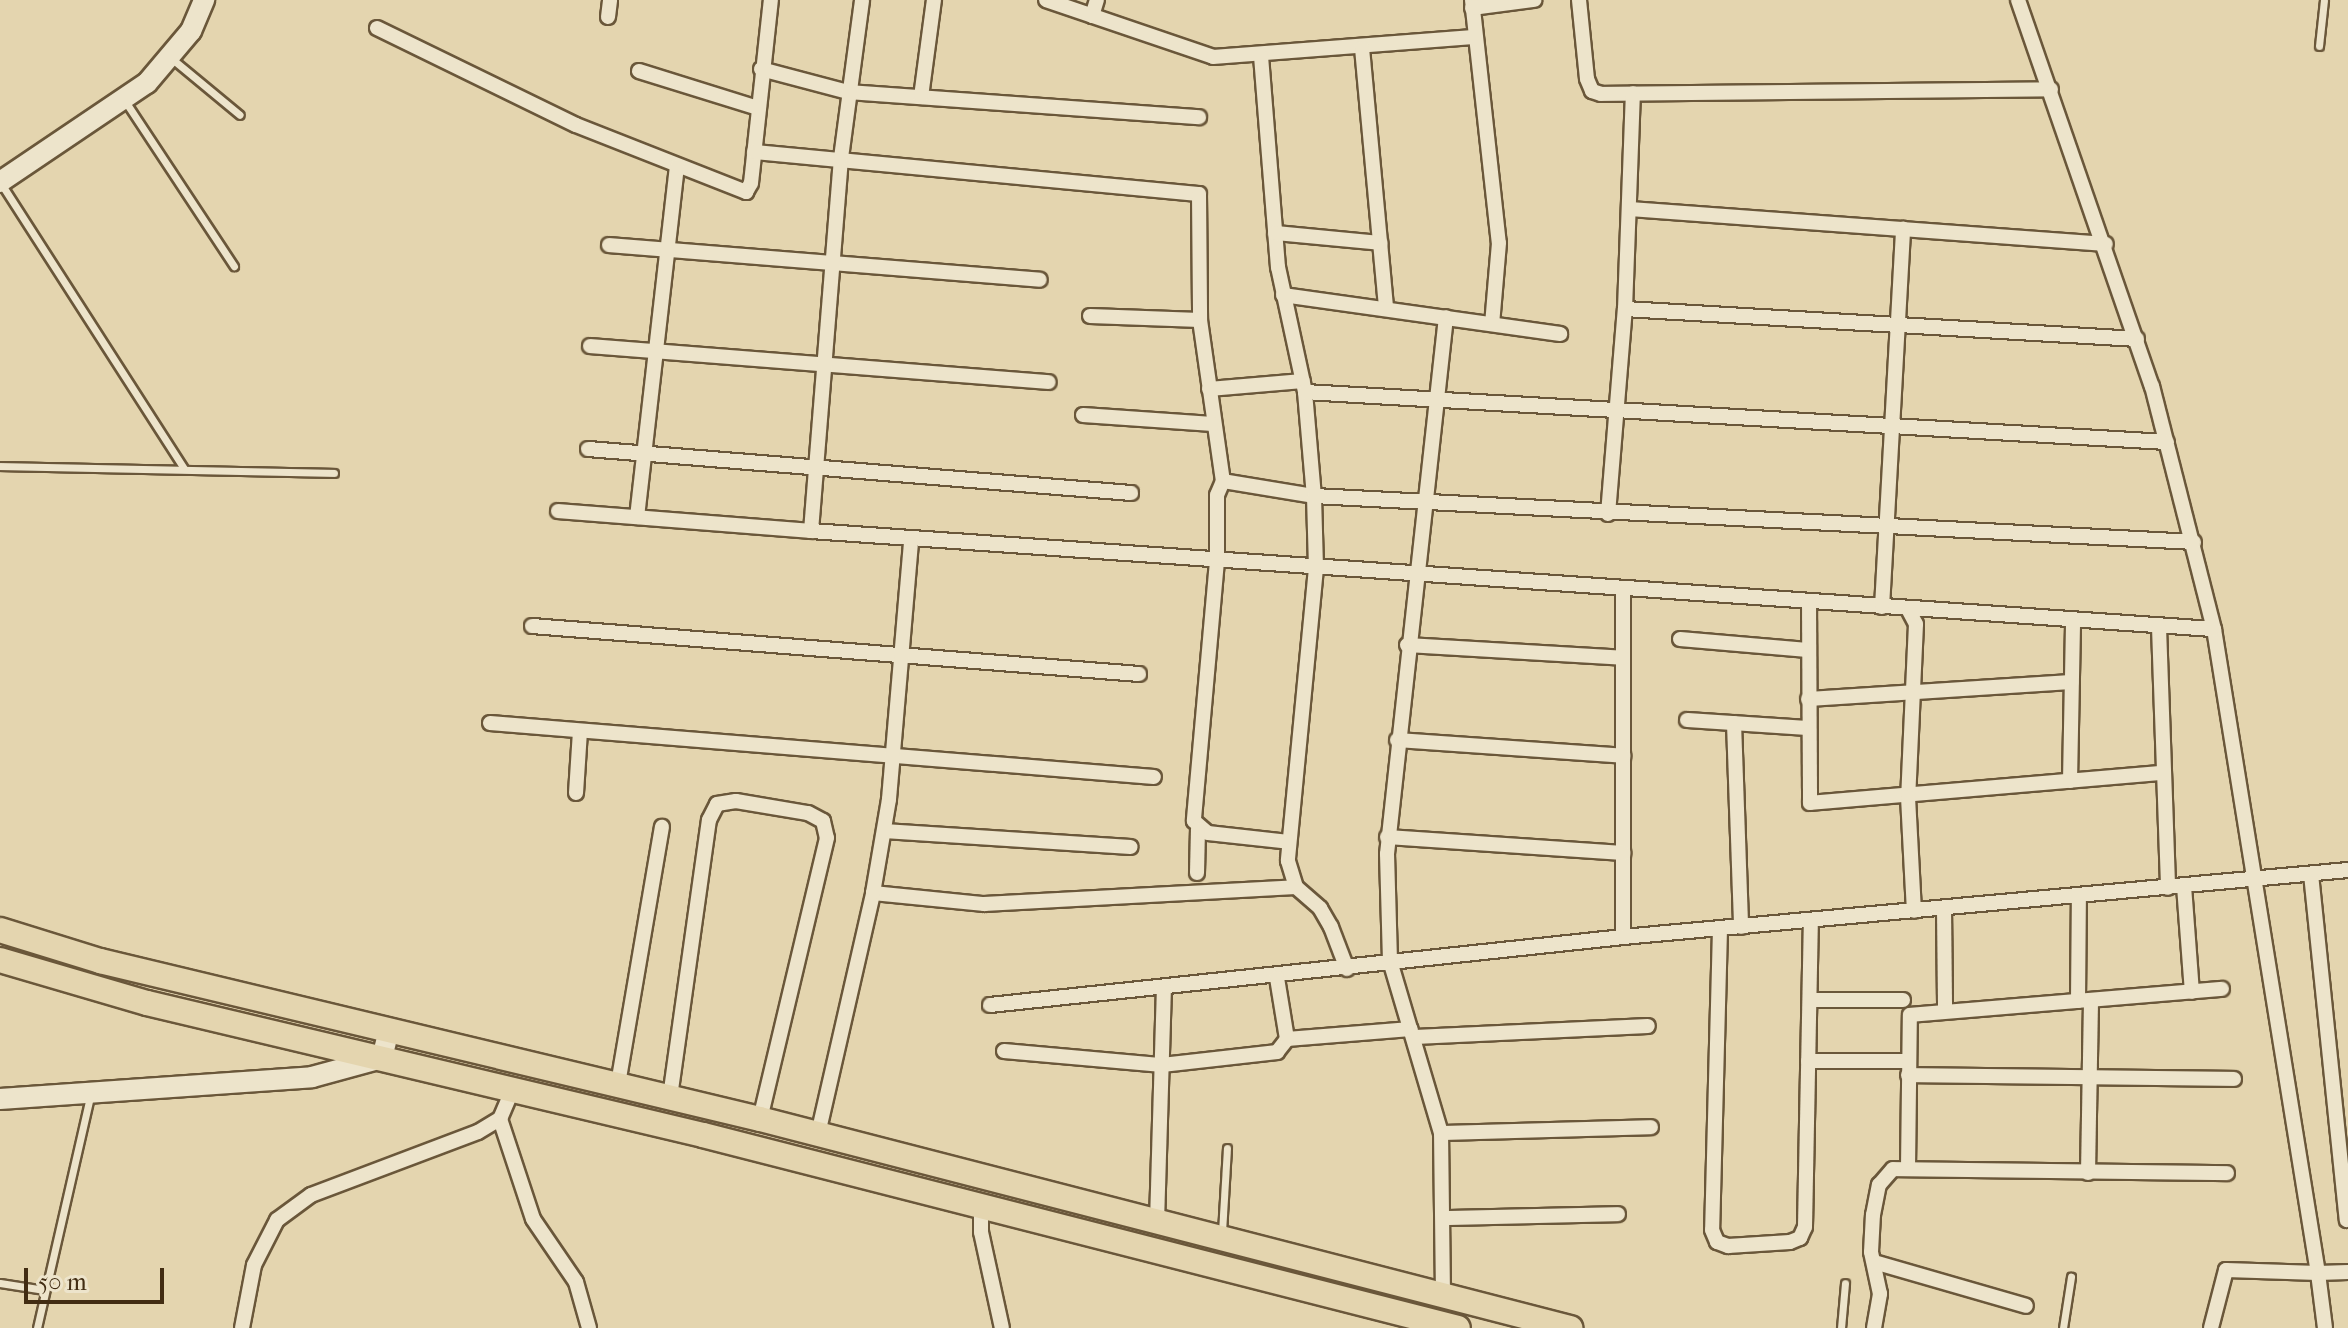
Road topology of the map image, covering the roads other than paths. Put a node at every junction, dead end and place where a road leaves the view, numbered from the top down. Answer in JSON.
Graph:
{"nodes":[{"id":1,"x":204,"y":0,"type":"edge"},
{"id":2,"x":610,"y":0,"type":"edge"},
{"id":3,"x":771,"y":0,"type":"edge"},
{"id":4,"x":862,"y":0,"type":"edge"},
{"id":5,"x":934,"y":0,"type":"edge"},
{"id":6,"x":1046,"y":0,"type":"edge"},
{"id":7,"x":1097,"y":0,"type":"edge"},
{"id":8,"x":1534,"y":0,"type":"edge"},
{"id":9,"x":1579,"y":0,"type":"edge"},
{"id":10,"x":2018,"y":0,"type":"edge"},
{"id":11,"x":2324,"y":0,"type":"edge"},
{"id":12,"x":1472,"y":4,"type":"edge"},
{"id":13,"x":1092,"y":16,"type":"junction"},
{"id":14,"x":608,"y":17,"type":"dead end"},
{"id":15,"x":377,"y":28,"type":"dead end"},
{"id":16,"x":1473,"y":37,"type":"junction"},
{"id":17,"x":2319,"y":46,"type":"dead end"},
{"id":18,"x":1362,"y":48,"type":"junction"},
{"id":19,"x":1261,"y":56,"type":"junction"},
{"id":20,"x":171,"y":58,"type":"junction"},
{"id":21,"x":761,"y":69,"type":"junction"},
{"id":22,"x":639,"y":71,"type":"dead end"},
{"id":23,"x":2051,"y":89,"type":"junction"},
{"id":24,"x":848,"y":92,"type":"junction"},
{"id":25,"x":1633,"y":93,"type":"junction"},
{"id":26,"x":921,"y":97,"type":"junction"},
{"id":27,"x":125,"y":101,"type":"junction"},
{"id":28,"x":758,"y":108,"type":"junction"},
{"id":29,"x":240,"y":115,"type":"dead end"},
{"id":30,"x":1199,"y":117,"type":"dead end"},
{"id":31,"x":754,"y":152,"type":"junction"},
{"id":32,"x":841,"y":158,"type":"junction"},
{"id":33,"x":677,"y":166,"type":"junction"},
{"id":34,"x":0,"y":182,"type":"edge"},
{"id":35,"x":1630,"y":209,"type":"junction"},
{"id":36,"x":1903,"y":229,"type":"junction"},
{"id":37,"x":1275,"y":233,"type":"junction"},
{"id":38,"x":1381,"y":243,"type":"junction"},
{"id":39,"x":2106,"y":244,"type":"junction"},
{"id":40,"x":609,"y":245,"type":"dead end"},
{"id":41,"x":667,"y":249,"type":"junction"},
{"id":42,"x":833,"y":262,"type":"junction"},
{"id":43,"x":234,"y":266,"type":"dead end"},
{"id":44,"x":1040,"y":280,"type":"dead end"},
{"id":45,"x":1283,"y":295,"type":"junction"},
{"id":46,"x":1386,"y":308,"type":"junction"},
{"id":47,"x":1625,"y":309,"type":"junction"},
{"id":48,"x":1090,"y":316,"type":"dead end"},
{"id":49,"x":1446,"y":317,"type":"junction"},
{"id":50,"x":1200,"y":320,"type":"junction"},
{"id":51,"x":1492,"y":324,"type":"junction"},
{"id":52,"x":1896,"y":327,"type":"junction"},
{"id":53,"x":1560,"y":334,"type":"dead end"},
{"id":54,"x":2137,"y":339,"type":"junction"},
{"id":55,"x":590,"y":346,"type":"dead end"},
{"id":56,"x":657,"y":350,"type":"junction"},
{"id":57,"x":825,"y":365,"type":"junction"},
{"id":58,"x":1049,"y":382,"type":"dead end"},
{"id":59,"x":1304,"y":386,"type":"junction"},
{"id":60,"x":1209,"y":389,"type":"junction"},
{"id":61,"x":1434,"y":398,"type":"junction"},
{"id":62,"x":1617,"y":412,"type":"junction"},
{"id":63,"x":1083,"y":415,"type":"dead end"},
{"id":64,"x":1213,"y":424,"type":"junction"},
{"id":65,"x":1892,"y":428,"type":"junction"},
{"id":66,"x":2167,"y":442,"type":"junction"},
{"id":67,"x":588,"y":449,"type":"dead end"},
{"id":68,"x":644,"y":453,"type":"junction"},
{"id":69,"x":0,"y":466,"type":"edge"},
{"id":70,"x":817,"y":467,"type":"junction"},
{"id":71,"x":184,"y":469,"type":"junction"},
{"id":72,"x":334,"y":473,"type":"dead end"},
{"id":73,"x":1223,"y":481,"type":"junction"},
{"id":74,"x":1131,"y":493,"type":"dead end"},
{"id":75,"x":1314,"y":496,"type":"junction"},
{"id":76,"x":1422,"y":503,"type":"junction"},
{"id":77,"x":558,"y":511,"type":"dead end"},
{"id":78,"x":1608,"y":514,"type":"junction"},
{"id":79,"x":637,"y":517,"type":"junction"},
{"id":80,"x":1888,"y":530,"type":"junction"},
{"id":81,"x":811,"y":531,"type":"junction"},
{"id":82,"x":911,"y":540,"type":"junction"},
{"id":83,"x":2194,"y":542,"type":"junction"},
{"id":84,"x":1217,"y":561,"type":"junction"},
{"id":85,"x":1316,"y":568,"type":"junction"},
{"id":86,"x":1415,"y":575,"type":"junction"},
{"id":87,"x":1623,"y":589,"type":"junction"},
{"id":88,"x":1809,"y":602,"type":"junction"},
{"id":89,"x":1882,"y":607,"type":"junction"},
{"id":90,"x":1908,"y":609,"type":"junction"},
{"id":91,"x":2073,"y":621,"type":"junction"},
{"id":92,"x":532,"y":626,"type":"dead end"},
{"id":93,"x":2159,"y":627,"type":"junction"},
{"id":94,"x":2214,"y":629,"type":"junction"},
{"id":95,"x":1680,"y":639,"type":"dead end"},
{"id":96,"x":1407,"y":645,"type":"junction"},
{"id":97,"x":1808,"y":650,"type":"junction"},
{"id":98,"x":902,"y":655,"type":"junction"},
{"id":99,"x":1623,"y":658,"type":"junction"},
{"id":100,"x":1139,"y":674,"type":"dead end"},
{"id":101,"x":2071,"y":682,"type":"junction"},
{"id":102,"x":1914,"y":694,"type":"junction"},
{"id":103,"x":1808,"y":699,"type":"junction"},
{"id":104,"x":1687,"y":720,"type":"dead end"},
{"id":105,"x":490,"y":723,"type":"dead end"},
{"id":106,"x":1734,"y":723,"type":"junction"},
{"id":107,"x":1808,"y":728,"type":"junction"},
{"id":108,"x":580,"y":731,"type":"junction"},
{"id":109,"x":1397,"y":740,"type":"junction"},
{"id":110,"x":1623,"y":756,"type":"junction"},
{"id":111,"x":894,"y":758,"type":"junction"},
{"id":112,"x":2162,"y":773,"type":"junction"},
{"id":113,"x":1154,"y":777,"type":"dead end"},
{"id":114,"x":2070,"y":781,"type":"junction"},
{"id":115,"x":576,"y":793,"type":"dead end"},
{"id":116,"x":1908,"y":797,"type":"junction"},
{"id":117,"x":662,"y":827,"type":"dead end"},
{"id":118,"x":1198,"y":829,"type":"junction"},
{"id":119,"x":884,"y":831,"type":"junction"},
{"id":120,"x":1387,"y":837,"type":"junction"},
{"id":121,"x":1289,"y":842,"type":"junction"},
{"id":122,"x":1130,"y":847,"type":"dead end"},
{"id":123,"x":1623,"y":853,"type":"junction"},
{"id":124,"x":2348,"y":870,"type":"edge"},
{"id":125,"x":1197,"y":873,"type":"dead end"},
{"id":126,"x":2311,"y":874,"type":"junction"},
{"id":127,"x":2257,"y":879,"type":"junction"},
{"id":128,"x":2184,"y":886,"type":"junction"},
{"id":129,"x":1296,"y":887,"type":"junction"},
{"id":130,"x":2168,"y":888,"type":"junction"},
{"id":131,"x":873,"y":893,"type":"junction"},
{"id":132,"x":2079,"y":896,"type":"junction"},
{"id":133,"x":1944,"y":908,"type":"junction"},
{"id":134,"x":1914,"y":911,"type":"junction"},
{"id":135,"x":1811,"y":920,"type":"junction"},
{"id":136,"x":1741,"y":927,"type":"junction"},
{"id":137,"x":1720,"y":929,"type":"junction"},
{"id":138,"x":0,"y":930,"type":"edge"},
{"id":139,"x":1623,"y":937,"type":"junction"},
{"id":140,"x":0,"y":960,"type":"edge"},
{"id":141,"x":1390,"y":961,"type":"junction"},
{"id":142,"x":1347,"y":969,"type":"junction"},
{"id":143,"x":1277,"y":978,"type":"junction"},
{"id":144,"x":1164,"y":988,"type":"junction"},
{"id":145,"x":2222,"y":989,"type":"dead end"},
{"id":146,"x":2192,"y":992,"type":"junction"},
{"id":147,"x":1810,"y":1000,"type":"junction"},
{"id":148,"x":1903,"y":1000,"type":"dead end"},
{"id":149,"x":2085,"y":1000,"type":"junction"},
{"id":150,"x":990,"y":1005,"type":"dead end"},
{"id":151,"x":1945,"y":1009,"type":"junction"},
{"id":152,"x":1648,"y":1026,"type":"dead end"},
{"id":153,"x":389,"y":1029,"type":"junction"},
{"id":154,"x":1413,"y":1033,"type":"junction"},
{"id":155,"x":1287,"y":1039,"type":"junction"},
{"id":156,"x":1004,"y":1051,"type":"dead end"},
{"id":157,"x":382,"y":1058,"type":"junction"},
{"id":158,"x":1808,"y":1061,"type":"junction"},
{"id":159,"x":1162,"y":1065,"type":"junction"},
{"id":160,"x":1908,"y":1068,"type":"junction"},
{"id":161,"x":2089,"y":1079,"type":"junction"},
{"id":162,"x":2234,"y":1079,"type":"dead end"},
{"id":163,"x":618,"y":1084,"type":"junction"},
{"id":164,"x":513,"y":1089,"type":"junction"},
{"id":165,"x":91,"y":1095,"type":"junction"},
{"id":166,"x":670,"y":1097,"type":"junction"},
{"id":167,"x":0,"y":1099,"type":"edge"},
{"id":168,"x":500,"y":1119,"type":"junction"},
{"id":169,"x":760,"y":1119,"type":"junction"},
{"id":170,"x":1651,"y":1127,"type":"dead end"},
{"id":171,"x":1441,"y":1133,"type":"junction"},
{"id":172,"x":818,"y":1134,"type":"junction"},
{"id":173,"x":1227,"y":1148,"type":"dead end"},
{"id":174,"x":1908,"y":1168,"type":"junction"},
{"id":175,"x":2088,"y":1173,"type":"junction"},
{"id":176,"x":2227,"y":1173,"type":"dead end"},
{"id":177,"x":981,"y":1205,"type":"junction"},
{"id":178,"x":1618,"y":1214,"type":"dead end"},
{"id":179,"x":1445,"y":1218,"type":"junction"},
{"id":180,"x":2347,"y":1220,"type":"edge"},
{"id":181,"x":1157,"y":1222,"type":"junction"},
{"id":182,"x":1221,"y":1238,"type":"junction"},
{"id":183,"x":1874,"y":1262,"type":"junction"},
{"id":184,"x":2348,"y":1272,"type":"edge"},
{"id":185,"x":2318,"y":1273,"type":"junction"},
{"id":186,"x":2071,"y":1277,"type":"dead end"},
{"id":187,"x":0,"y":1283,"type":"edge"},
{"id":188,"x":1845,"y":1283,"type":"dead end"},
{"id":189,"x":44,"y":1290,"type":"junction"},
{"id":190,"x":1443,"y":1295,"type":"junction"},
{"id":191,"x":2026,"y":1306,"type":"dead end"},
{"id":192,"x":37,"y":1328,"type":"edge"},
{"id":193,"x":242,"y":1328,"type":"edge"},
{"id":194,"x":589,"y":1328,"type":"edge"},
{"id":195,"x":1002,"y":1328,"type":"edge"},
{"id":196,"x":1458,"y":1328,"type":"edge"},
{"id":197,"x":1570,"y":1328,"type":"edge"},
{"id":198,"x":1841,"y":1328,"type":"edge"},
{"id":199,"x":1874,"y":1328,"type":"edge"},
{"id":200,"x":2063,"y":1328,"type":"edge"},
{"id":201,"x":2211,"y":1328,"type":"edge"},
{"id":202,"x":2325,"y":1328,"type":"edge"}],
"edges":[{"from":1,"to":20,"type":"street"},
{"from":2,"to":14,"type":"street"},
{"from":3,"to":21,"type":"street"},
{"from":4,"to":24,"type":"street"},
{"from":5,"to":26,"type":"street"},
{"from":6,"to":13,"type":"street"},
{"from":7,"to":13,"type":"street"},
{"from":8,"to":12,"type":"street"},
{"from":9,"to":25,"type":"street"},
{"from":10,"to":23,"type":"street"},
{"from":11,"to":17,"type":"lane"},
{"from":12,"to":16,"type":"street"},
{"from":13,"to":19,"type":"street"},
{"from":15,"to":33,"type":"street"},
{"from":16,"to":18,"type":"street"},
{"from":16,"to":51,"type":"street"},
{"from":18,"to":19,"type":"street"},
{"from":18,"to":38,"type":"street"},
{"from":19,"to":37,"type":"street"},
{"from":20,"to":27,"type":"street"},
{"from":20,"to":29,"type":"lane"},
{"from":21,"to":24,"type":"street"},
{"from":21,"to":28,"type":"street"},
{"from":22,"to":28,"type":"street"},
{"from":23,"to":25,"type":"street"},
{"from":23,"to":39,"type":"street"},
{"from":24,"to":26,"type":"street"},
{"from":24,"to":32,"type":"street"},
{"from":25,"to":35,"type":"street"},
{"from":26,"to":30,"type":"street"},
{"from":27,"to":34,"type":"street"},
{"from":27,"to":43,"type":"lane"},
{"from":28,"to":31,"type":"street"},
{"from":31,"to":32,"type":"street"},
{"from":31,"to":33,"type":"street"},
{"from":32,"to":42,"type":"street"},
{"from":32,"to":50,"type":"street"},
{"from":33,"to":41,"type":"street"},
{"from":34,"to":71,"type":"lane"},
{"from":35,"to":36,"type":"street"},
{"from":35,"to":47,"type":"street"},
{"from":36,"to":39,"type":"street"},
{"from":36,"to":52,"type":"street"},
{"from":37,"to":38,"type":"street"},
{"from":37,"to":45,"type":"street"},
{"from":38,"to":46,"type":"street"},
{"from":39,"to":54,"type":"street"},
{"from":40,"to":41,"type":"street"},
{"from":41,"to":42,"type":"street"},
{"from":41,"to":56,"type":"street"},
{"from":42,"to":44,"type":"street"},
{"from":42,"to":57,"type":"street"},
{"from":45,"to":46,"type":"street"},
{"from":45,"to":59,"type":"street"},
{"from":46,"to":49,"type":"street"},
{"from":47,"to":52,"type":"street"},
{"from":47,"to":62,"type":"street"},
{"from":48,"to":50,"type":"street"},
{"from":49,"to":51,"type":"street"},
{"from":49,"to":61,"type":"street"},
{"from":50,"to":60,"type":"street"},
{"from":51,"to":53,"type":"street"},
{"from":52,"to":54,"type":"street"},
{"from":52,"to":65,"type":"street"},
{"from":54,"to":66,"type":"street"},
{"from":55,"to":56,"type":"street"},
{"from":56,"to":57,"type":"street"},
{"from":56,"to":68,"type":"street"},
{"from":57,"to":58,"type":"street"},
{"from":57,"to":70,"type":"street"},
{"from":59,"to":60,"type":"street"},
{"from":59,"to":61,"type":"street"},
{"from":59,"to":75,"type":"street"},
{"from":60,"to":64,"type":"street"},
{"from":61,"to":62,"type":"street"},
{"from":61,"to":76,"type":"street"},
{"from":62,"to":65,"type":"street"},
{"from":62,"to":78,"type":"street"},
{"from":63,"to":64,"type":"street"},
{"from":64,"to":73,"type":"street"},
{"from":65,"to":66,"type":"street"},
{"from":65,"to":80,"type":"street"},
{"from":66,"to":83,"type":"street"},
{"from":67,"to":68,"type":"street"},
{"from":68,"to":70,"type":"street"},
{"from":68,"to":79,"type":"street"},
{"from":69,"to":71,"type":"lane"},
{"from":70,"to":74,"type":"street"},
{"from":70,"to":81,"type":"street"},
{"from":71,"to":72,"type":"lane"},
{"from":73,"to":75,"type":"street"},
{"from":73,"to":84,"type":"street"},
{"from":75,"to":76,"type":"street"},
{"from":75,"to":85,"type":"street"},
{"from":76,"to":78,"type":"street"},
{"from":76,"to":86,"type":"street"},
{"from":77,"to":79,"type":"street"},
{"from":78,"to":80,"type":"street"},
{"from":79,"to":81,"type":"street"},
{"from":80,"to":83,"type":"street"},
{"from":80,"to":89,"type":"street"},
{"from":81,"to":82,"type":"street"},
{"from":82,"to":84,"type":"street"},
{"from":82,"to":98,"type":"street"},
{"from":83,"to":94,"type":"street"},
{"from":84,"to":85,"type":"street"},
{"from":84,"to":118,"type":"street"},
{"from":85,"to":86,"type":"street"},
{"from":85,"to":121,"type":"street"},
{"from":86,"to":87,"type":"street"},
{"from":86,"to":96,"type":"street"},
{"from":87,"to":88,"type":"street"},
{"from":87,"to":99,"type":"street"},
{"from":88,"to":89,"type":"street"},
{"from":88,"to":97,"type":"street"},
{"from":89,"to":90,"type":"street"},
{"from":90,"to":91,"type":"street"},
{"from":90,"to":102,"type":"street"},
{"from":91,"to":93,"type":"street"},
{"from":91,"to":101,"type":"street"},
{"from":92,"to":98,"type":"street"},
{"from":93,"to":94,"type":"street"},
{"from":93,"to":112,"type":"street"},
{"from":94,"to":127,"type":"street"},
{"from":95,"to":97,"type":"street"},
{"from":96,"to":99,"type":"street"},
{"from":96,"to":109,"type":"street"},
{"from":97,"to":103,"type":"street"},
{"from":98,"to":100,"type":"street"},
{"from":98,"to":111,"type":"street"},
{"from":99,"to":110,"type":"street"},
{"from":101,"to":102,"type":"street"},
{"from":101,"to":114,"type":"street"},
{"from":102,"to":103,"type":"street"},
{"from":102,"to":116,"type":"street"},
{"from":103,"to":107,"type":"street"},
{"from":104,"to":106,"type":"street"},
{"from":105,"to":108,"type":"street"},
{"from":106,"to":107,"type":"street"},
{"from":106,"to":136,"type":"street"},
{"from":107,"to":116,"type":"street"},
{"from":108,"to":111,"type":"street"},
{"from":108,"to":115,"type":"street"},
{"from":109,"to":110,"type":"street"},
{"from":109,"to":120,"type":"street"},
{"from":110,"to":123,"type":"street"},
{"from":111,"to":113,"type":"street"},
{"from":111,"to":119,"type":"street"},
{"from":112,"to":114,"type":"street"},
{"from":112,"to":130,"type":"street"},
{"from":114,"to":116,"type":"street"},
{"from":116,"to":134,"type":"street"},
{"from":117,"to":163,"type":"street"},
{"from":118,"to":121,"type":"street"},
{"from":118,"to":125,"type":"street"},
{"from":119,"to":122,"type":"street"},
{"from":119,"to":131,"type":"street"},
{"from":120,"to":123,"type":"street"},
{"from":120,"to":141,"type":"street"},
{"from":121,"to":129,"type":"street"},
{"from":123,"to":139,"type":"street"},
{"from":124,"to":126,"type":"street"},
{"from":126,"to":127,"type":"street"},
{"from":126,"to":180,"type":"street"},
{"from":127,"to":128,"type":"street"},
{"from":127,"to":185,"type":"street"},
{"from":128,"to":130,"type":"street"},
{"from":128,"to":146,"type":"street"},
{"from":129,"to":131,"type":"street"},
{"from":129,"to":142,"type":"street"},
{"from":130,"to":132,"type":"street"},
{"from":131,"to":172,"type":"street"},
{"from":132,"to":133,"type":"street"},
{"from":132,"to":149,"type":"street"},
{"from":133,"to":134,"type":"street"},
{"from":133,"to":151,"type":"street"},
{"from":134,"to":135,"type":"street"},
{"from":135,"to":136,"type":"street"},
{"from":135,"to":147,"type":"street"},
{"from":136,"to":137,"type":"street"},
{"from":137,"to":139,"type":"street"},
{"from":137,"to":158,"type":"street"},
{"from":138,"to":153,"type":"main road"},
{"from":139,"to":141,"type":"street"},
{"from":140,"to":157,"type":"main road"},
{"from":141,"to":142,"type":"street"},
{"from":141,"to":154,"type":"street"},
{"from":142,"to":143,"type":"street"},
{"from":143,"to":144,"type":"street"},
{"from":143,"to":155,"type":"street"},
{"from":144,"to":150,"type":"street"},
{"from":144,"to":159,"type":"street"},
{"from":145,"to":146,"type":"street"},
{"from":146,"to":149,"type":"street"},
{"from":147,"to":148,"type":"street"},
{"from":147,"to":158,"type":"street"},
{"from":149,"to":151,"type":"street"},
{"from":149,"to":161,"type":"street"},
{"from":151,"to":160,"type":"street"},
{"from":152,"to":154,"type":"street"},
{"from":153,"to":157,"type":"street"},
{"from":153,"to":163,"type":"main road"},
{"from":154,"to":155,"type":"street"},
{"from":154,"to":171,"type":"street"},
{"from":155,"to":159,"type":"street"},
{"from":156,"to":159,"type":"street"},
{"from":157,"to":164,"type":"main road"},
{"from":157,"to":165,"type":"street"},
{"from":158,"to":160,"type":"street"},
{"from":159,"to":181,"type":"street"},
{"from":160,"to":161,"type":"street"},
{"from":160,"to":174,"type":"street"},
{"from":161,"to":162,"type":"street"},
{"from":161,"to":175,"type":"street"},
{"from":163,"to":166,"type":"main road"},
{"from":164,"to":168,"type":"street"},
{"from":164,"to":177,"type":"main road"},
{"from":165,"to":167,"type":"street"},
{"from":165,"to":189,"type":"lane"},
{"from":166,"to":169,"type":"main road"},
{"from":166,"to":169,"type":"street"},
{"from":168,"to":193,"type":"street"},
{"from":168,"to":194,"type":"street"},
{"from":169,"to":172,"type":"main road"},
{"from":170,"to":171,"type":"street"},
{"from":171,"to":179,"type":"street"},
{"from":172,"to":181,"type":"main road"},
{"from":173,"to":182,"type":"lane"},
{"from":174,"to":175,"type":"street"},
{"from":174,"to":183,"type":"street"},
{"from":175,"to":176,"type":"street"},
{"from":177,"to":195,"type":"street"},
{"from":177,"to":196,"type":"main road"},
{"from":178,"to":179,"type":"street"},
{"from":179,"to":190,"type":"street"},
{"from":181,"to":182,"type":"main road"},
{"from":182,"to":190,"type":"main road"},
{"from":183,"to":191,"type":"street"},
{"from":183,"to":199,"type":"street"},
{"from":184,"to":185,"type":"street"},
{"from":185,"to":201,"type":"street"},
{"from":185,"to":202,"type":"street"},
{"from":186,"to":200,"type":"lane"},
{"from":187,"to":189,"type":"lane"},
{"from":188,"to":198,"type":"lane"},
{"from":189,"to":192,"type":"lane"},
{"from":190,"to":197,"type":"main road"}]}
